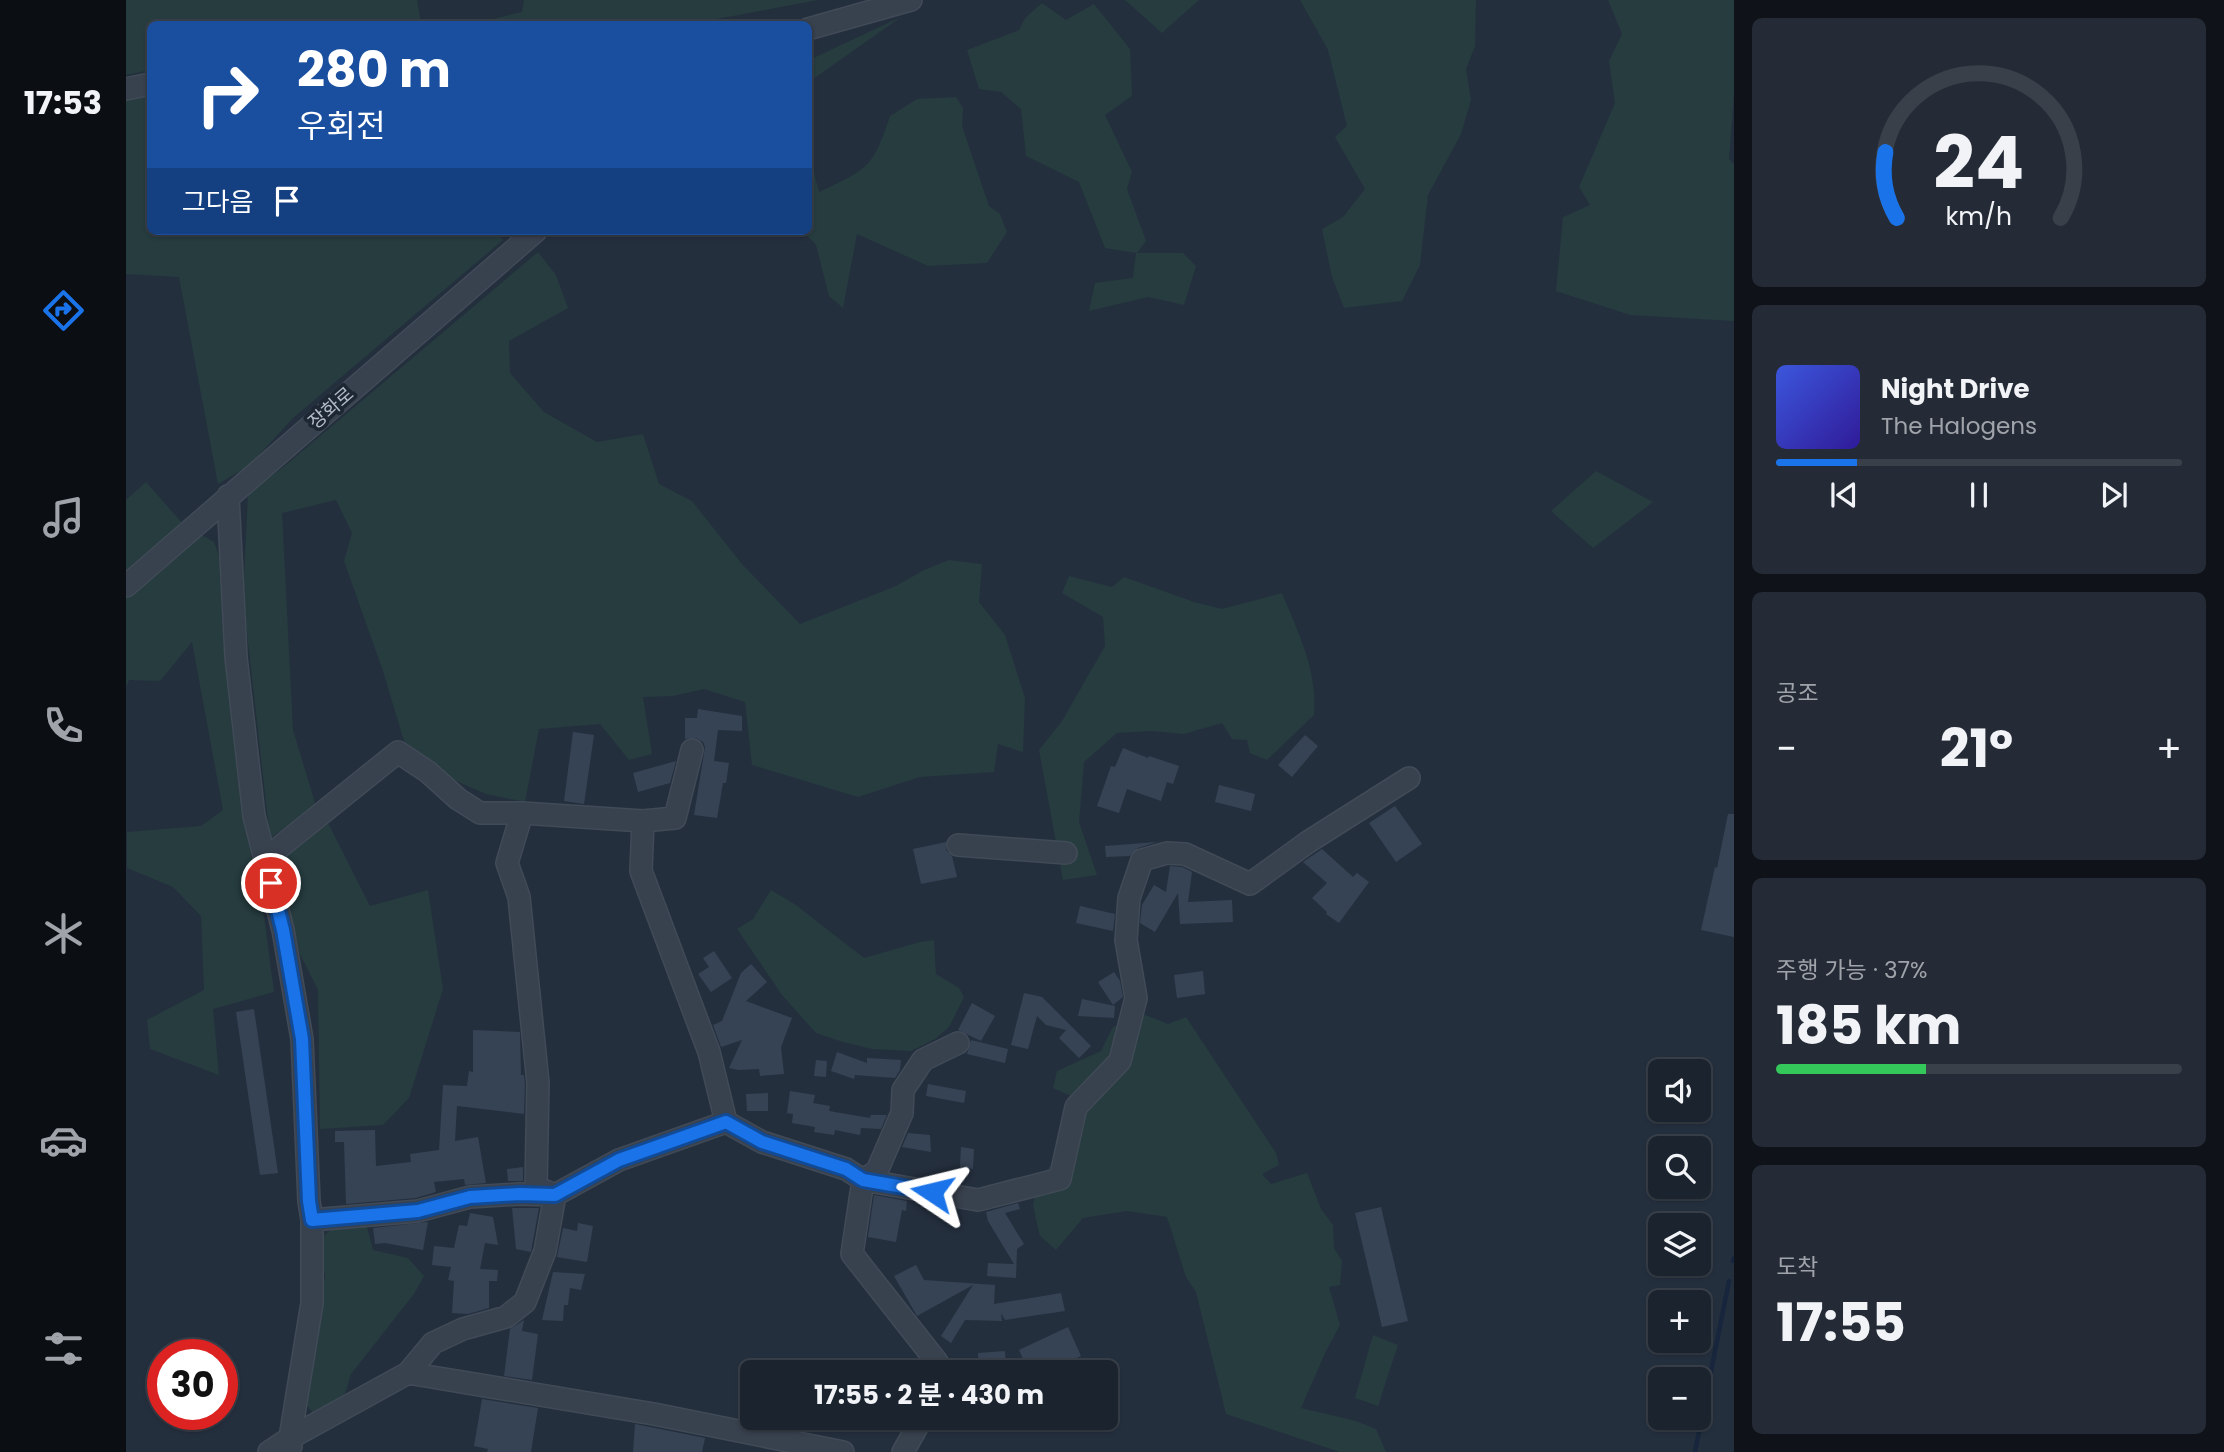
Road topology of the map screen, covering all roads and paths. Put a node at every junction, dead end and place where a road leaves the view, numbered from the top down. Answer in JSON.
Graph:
{"nodes":[{"id":1,"x":911,"y":0,"type":"edge"},
{"id":2,"x":812,"y":28,"type":"edge"},
{"id":3,"x":147,"y":85,"type":"edge"},
{"id":4,"x":126,"y":89,"type":"edge"},
{"id":5,"x":531,"y":235,"type":"edge"},
{"id":6,"x":228,"y":496,"type":"junction"},
{"id":7,"x":126,"y":586,"type":"edge"},
{"id":8,"x":692,"y":750,"type":"dead end"},
{"id":9,"x":1409,"y":778,"type":"dead end"},
{"id":10,"x":522,"y":813,"type":"junction"},
{"id":11,"x":643,"y":821,"type":"junction"},
{"id":12,"x":958,"y":845,"type":"dead end"},
{"id":13,"x":1066,"y":853,"type":"dead end"},
{"id":14,"x":265,"y":859,"type":"junction"},
{"id":15,"x":958,"y":1043,"type":"dead end"},
{"id":16,"x":726,"y":1122,"type":"junction"},
{"id":17,"x":863,"y":1180,"type":"junction"},
{"id":18,"x":555,"y":1195,"type":"junction"},
{"id":19,"x":312,"y":1220,"type":"junction"},
{"id":20,"x":935,"y":1360,"type":"edge"},
{"id":21,"x":408,"y":1373,"type":"junction"},
{"id":22,"x":915,"y":1430,"type":"edge"},
{"id":23,"x":290,"y":1445,"type":"edge"},
{"id":24,"x":270,"y":1452,"type":"edge"},
{"id":25,"x":843,"y":1452,"type":"edge"},
{"id":26,"x":903,"y":1452,"type":"edge"}],
"edges":[{"from":1,"to":2,"type":"street"},
{"from":3,"to":4,"type":"street"},
{"from":5,"to":6,"type":"street","name":"장화로"},
{"from":6,"to":7,"type":"street","name":"장화로"},
{"from":6,"to":14,"type":"street"},
{"from":8,"to":11,"type":"street"},
{"from":9,"to":17,"type":"street"},
{"from":10,"to":11,"type":"street"},
{"from":10,"to":14,"type":"street"},
{"from":10,"to":18,"type":"street"},
{"from":11,"to":16,"type":"street"},
{"from":12,"to":13,"type":"street"},
{"from":14,"to":19,"type":"street"},
{"from":15,"to":17,"type":"street"},
{"from":16,"to":17,"type":"street"},
{"from":16,"to":18,"type":"street"},
{"from":17,"to":20,"type":"street"},
{"from":18,"to":19,"type":"street"},
{"from":18,"to":21,"type":"street"},
{"from":19,"to":23,"type":"street"},
{"from":21,"to":23,"type":"street"},
{"from":21,"to":25,"type":"street"},
{"from":22,"to":26,"type":"street"},
{"from":23,"to":24,"type":"street"}]}
